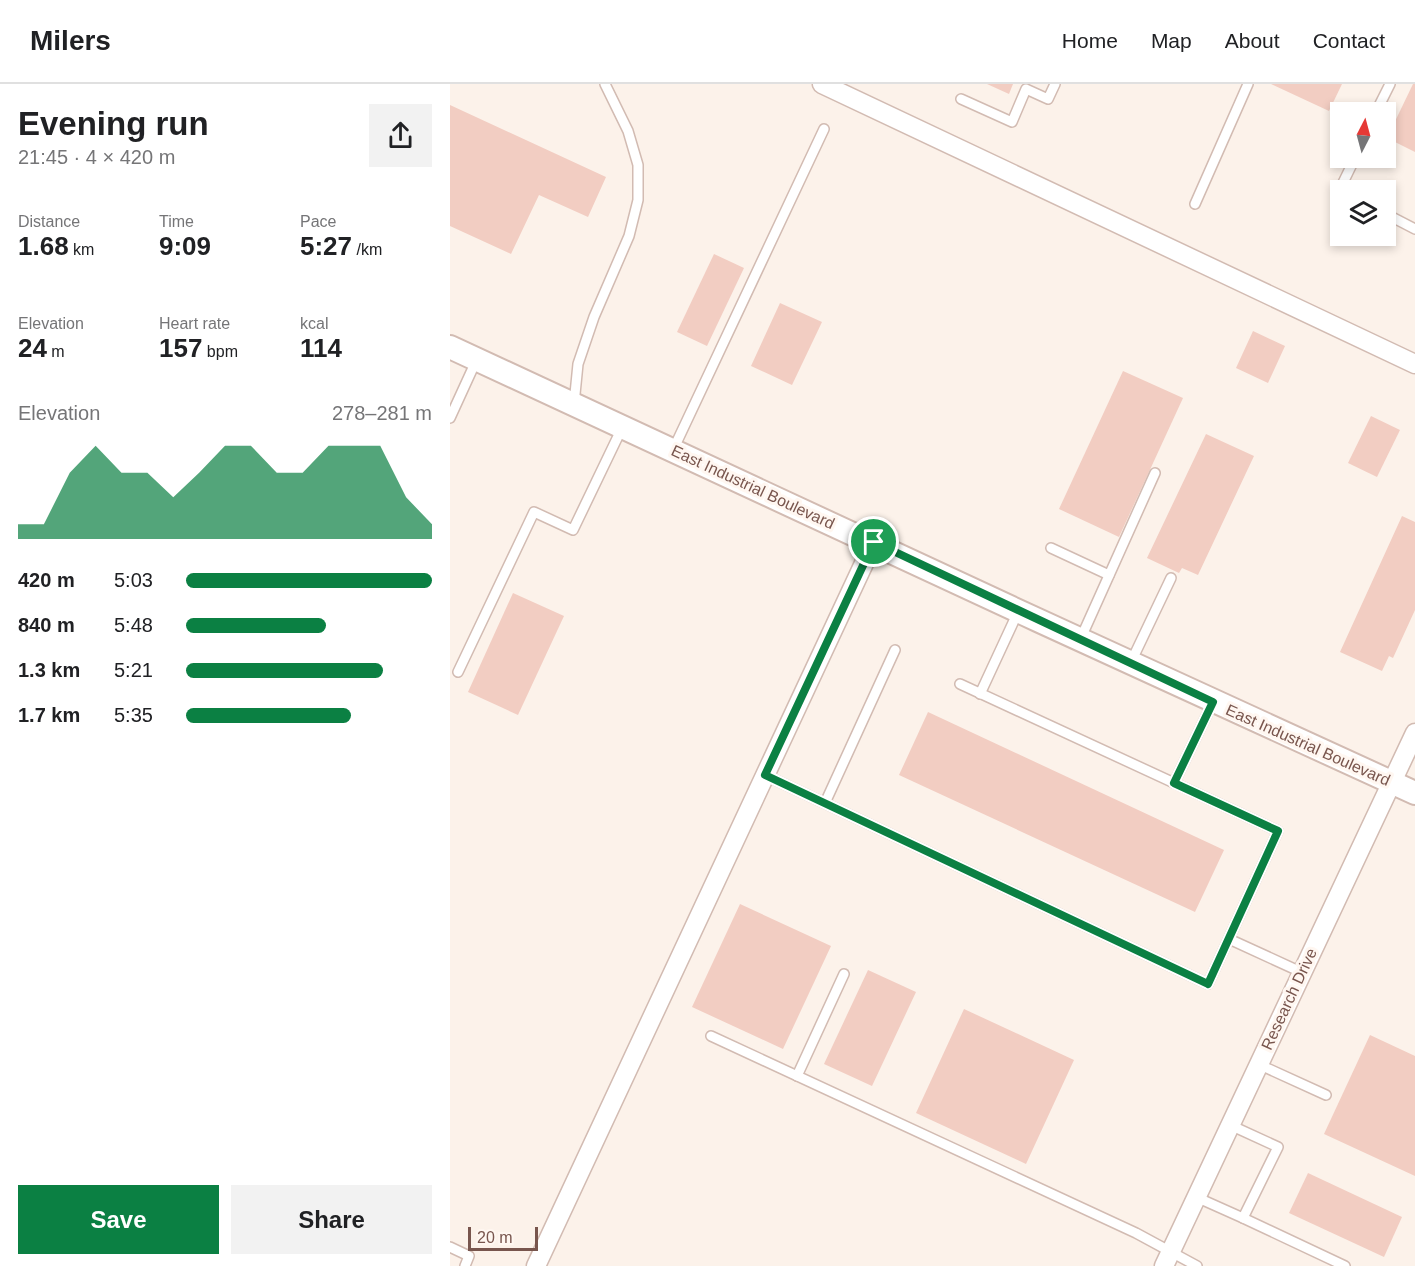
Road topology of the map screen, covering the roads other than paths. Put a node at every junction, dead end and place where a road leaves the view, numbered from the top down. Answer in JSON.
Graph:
{"nodes":[{"id":1,"x":605,"y":84,"type":"edge"},
{"id":2,"x":822,"y":84,"type":"edge"},
{"id":3,"x":1055,"y":84,"type":"edge"},
{"id":4,"x":1248,"y":84,"type":"edge"},
{"id":5,"x":1390,"y":84,"type":"edge"},
{"id":6,"x":961,"y":99,"type":"dead end"},
{"id":7,"x":1381,"y":102,"type":"edge"},
{"id":8,"x":824,"y":129,"type":"dead end"},
{"id":9,"x":1195,"y":204,"type":"dead end"},
{"id":10,"x":1396,"y":219,"type":"edge"},
{"id":11,"x":1415,"y":229,"type":"edge"},
{"id":12,"x":450,"y":347,"type":"edge"},
{"id":13,"x":477,"y":359,"type":"junction"},
{"id":14,"x":1415,"y":364,"type":"edge"},
{"id":15,"x":574,"y":404,"type":"junction"},
{"id":16,"x":450,"y":418,"type":"edge"},
{"id":17,"x":623,"y":426,"type":"junction"},
{"id":18,"x":673,"y":450,"type":"junction"},
{"id":19,"x":1155,"y":473,"type":"dead end"},
{"id":20,"x":874,"y":542,"type":"junction"},
{"id":21,"x":1051,"y":548,"type":"dead end"},
{"id":22,"x":1109,"y":575,"type":"junction"},
{"id":23,"x":1171,"y":578,"type":"dead end"},
{"id":24,"x":1018,"y":611,"type":"junction"},
{"id":25,"x":1080,"y":640,"type":"junction"},
{"id":26,"x":896,"y":650,"type":"dead end"},
{"id":27,"x":1130,"y":664,"type":"junction"},
{"id":28,"x":458,"y":672,"type":"dead end"},
{"id":29,"x":960,"y":684,"type":"dead end"},
{"id":30,"x":980,"y":694,"type":"junction"},
{"id":31,"x":1213,"y":702,"type":"junction"},
{"id":32,"x":1415,"y":733,"type":"edge"},
{"id":33,"x":765,"y":775,"type":"junction"},
{"id":34,"x":1392,"y":782,"type":"junction"},
{"id":35,"x":1174,"y":783,"type":"junction"},
{"id":36,"x":1415,"y":793,"type":"edge"},
{"id":37,"x":825,"y":803,"type":"junction"},
{"id":38,"x":1229,"y":939,"type":"junction"},
{"id":39,"x":1301,"y":972,"type":"junction"},
{"id":40,"x":844,"y":974,"type":"dead end"},
{"id":41,"x":711,"y":1036,"type":"dead end"},
{"id":42,"x":1258,"y":1064,"type":"junction"},
{"id":43,"x":797,"y":1076,"type":"junction"},
{"id":44,"x":1326,"y":1095,"type":"dead end"},
{"id":45,"x":1230,"y":1125,"type":"junction"},
{"id":46,"x":1196,"y":1197,"type":"junction"},
{"id":47,"x":1243,"y":1218,"type":"junction"},
{"id":48,"x":450,"y":1247,"type":"edge"},
{"id":49,"x":1167,"y":1259,"type":"edge"},
{"id":50,"x":465,"y":1266,"type":"edge"},
{"id":51,"x":536,"y":1266,"type":"edge"},
{"id":52,"x":1197,"y":1266,"type":"edge"},
{"id":53,"x":1345,"y":1266,"type":"edge"}],
"edges":[{"from":1,"to":15,"type":"lane"},
{"from":2,"to":14,"type":"street"},
{"from":3,"to":6,"type":"lane"},
{"from":4,"to":9,"type":"lane"},
{"from":5,"to":7,"type":"lane"},
{"from":8,"to":18,"type":"lane"},
{"from":10,"to":11,"type":"lane"},
{"from":12,"to":13,"type":"street","name":"East Industrial Boulevard"},
{"from":13,"to":15,"type":"street","name":"East Industrial Boulevard"},
{"from":13,"to":16,"type":"lane"},
{"from":15,"to":17,"type":"street","name":"East Industrial Boulevard"},
{"from":17,"to":18,"type":"street","name":"East Industrial Boulevard"},
{"from":17,"to":28,"type":"lane"},
{"from":18,"to":20,"type":"street","name":"East Industrial Boulevard"},
{"from":19,"to":22,"type":"lane"},
{"from":20,"to":24,"type":"street","name":"East Industrial Boulevard"},
{"from":20,"to":33,"type":"street"},
{"from":21,"to":22,"type":"lane"},
{"from":22,"to":25,"type":"lane"},
{"from":23,"to":27,"type":"lane"},
{"from":24,"to":25,"type":"street","name":"East Industrial Boulevard"},
{"from":24,"to":30,"type":"lane"},
{"from":25,"to":27,"type":"street","name":"East Industrial Boulevard"},
{"from":26,"to":37,"type":"lane"},
{"from":27,"to":31,"type":"street","name":"East Industrial Boulevard"},
{"from":29,"to":30,"type":"lane"},
{"from":30,"to":35,"type":"lane"},
{"from":31,"to":34,"type":"street","name":"East Industrial Boulevard"},
{"from":31,"to":35,"type":"lane"},
{"from":32,"to":34,"type":"street","name":"Research Drive"},
{"from":33,"to":37,"type":"lane"},
{"from":33,"to":51,"type":"street"},
{"from":34,"to":36,"type":"street","name":"East Industrial Boulevard"},
{"from":34,"to":39,"type":"street","name":"Research Drive"},
{"from":35,"to":38,"type":"lane"},
{"from":37,"to":38,"type":"lane"},
{"from":38,"to":39,"type":"lane"},
{"from":39,"to":42,"type":"street","name":"Research Drive"},
{"from":40,"to":43,"type":"lane"},
{"from":41,"to":43,"type":"lane"},
{"from":42,"to":44,"type":"lane"},
{"from":42,"to":45,"type":"street","name":"Research Drive"},
{"from":43,"to":49,"type":"lane"},
{"from":45,"to":46,"type":"street","name":"Research Drive"},
{"from":45,"to":47,"type":"lane"},
{"from":46,"to":47,"type":"lane"},
{"from":46,"to":49,"type":"street","name":"Research Drive"},
{"from":47,"to":53,"type":"lane"},
{"from":48,"to":50,"type":"lane"},
{"from":49,"to":52,"type":"lane"}]}
